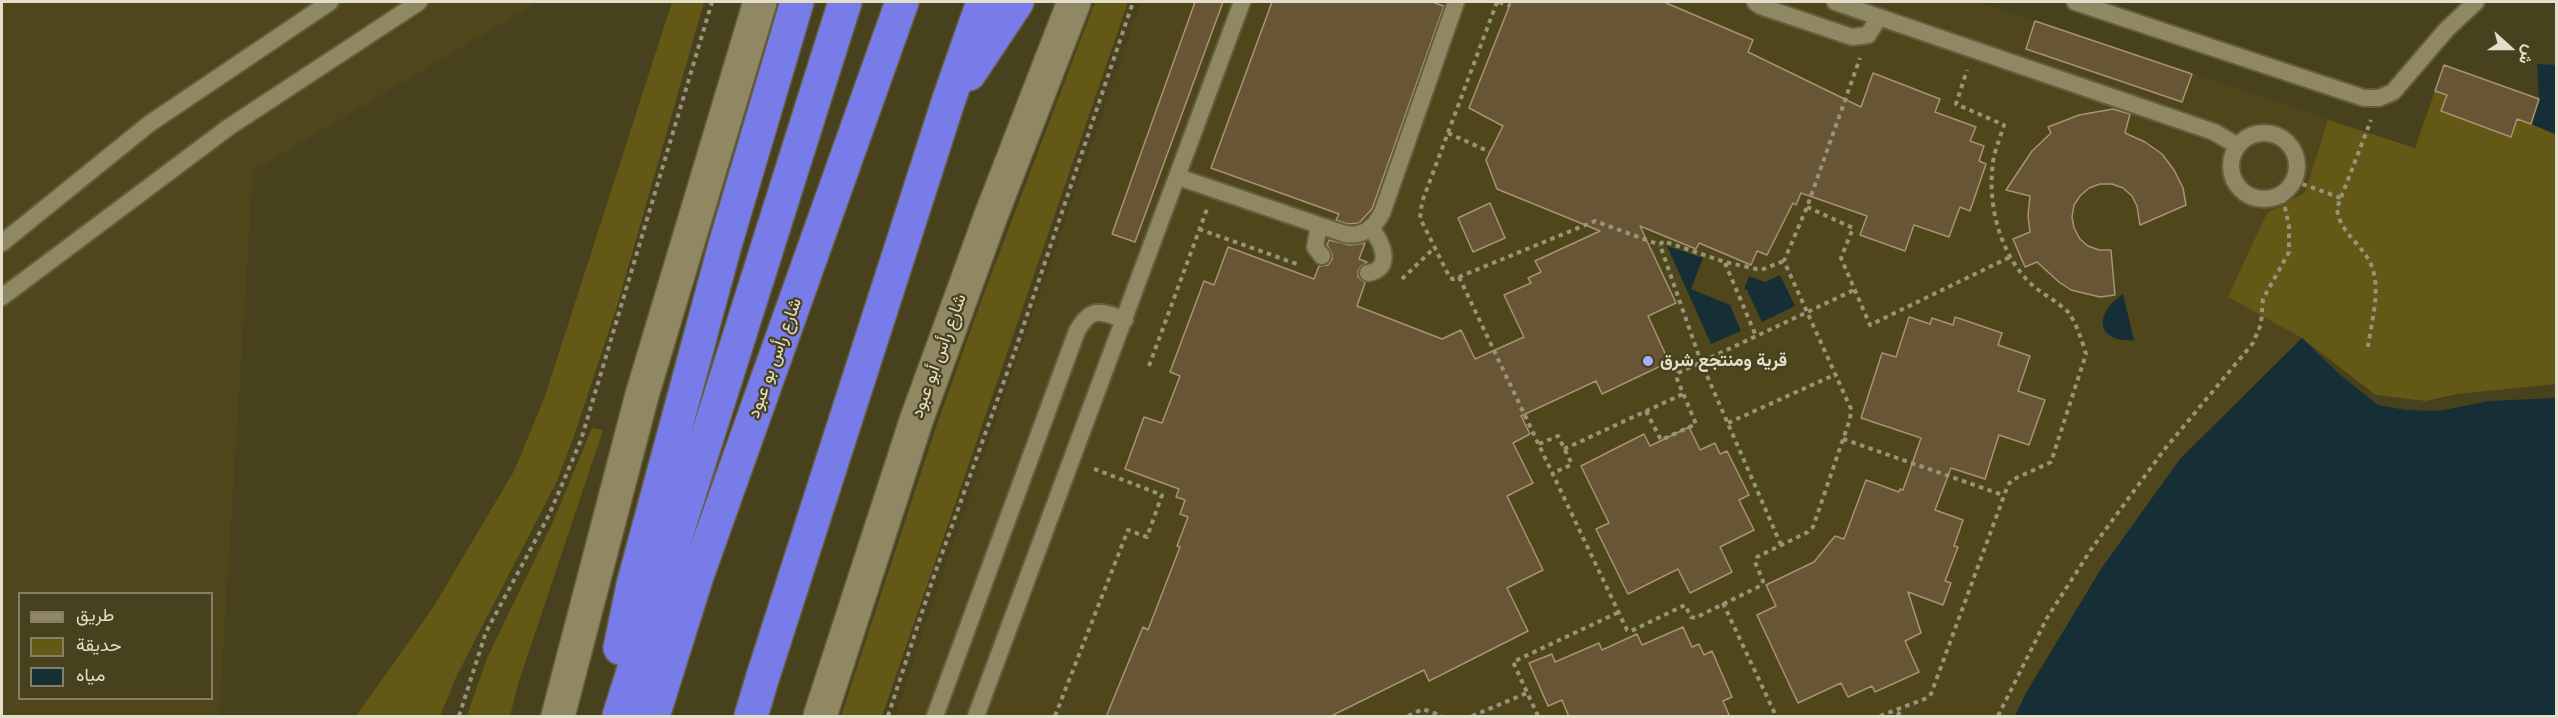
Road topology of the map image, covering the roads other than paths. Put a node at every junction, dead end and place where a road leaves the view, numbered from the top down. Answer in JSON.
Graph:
{"nodes":[{"id":1,"x":330,"y":2,"type":"edge"},
{"id":2,"x":419,"y":2,"type":"edge"},
{"id":3,"x":760,"y":2,"type":"edge"},
{"id":4,"x":797,"y":2,"type":"edge"},
{"id":5,"x":845,"y":2,"type":"edge"},
{"id":6,"x":902,"y":2,"type":"edge"},
{"id":7,"x":983,"y":2,"type":"edge"},
{"id":8,"x":1017,"y":2,"type":"edge"},
{"id":9,"x":1074,"y":2,"type":"edge"},
{"id":10,"x":1242,"y":2,"type":"edge"},
{"id":11,"x":1456,"y":2,"type":"edge"},
{"id":12,"x":1755,"y":2,"type":"edge"},
{"id":13,"x":1835,"y":2,"type":"edge"},
{"id":14,"x":2075,"y":2,"type":"edge"},
{"id":15,"x":2476,"y":2,"type":"edge"},
{"id":16,"x":1879,"y":17,"type":"junction"},
{"id":17,"x":948,"y":102,"type":"junction"},
{"id":18,"x":2238,"y":146,"type":"junction"},
{"id":19,"x":1178,"y":177,"type":"junction"},
{"id":20,"x":1319,"y":225,"type":"junction"},
{"id":21,"x":1371,"y":229,"type":"junction"},
{"id":22,"x":2,"y":243,"type":"edge"},
{"id":23,"x":1322,"y":256,"type":"dead end"},
{"id":24,"x":1368,"y":273,"type":"dead end"},
{"id":25,"x":2,"y":297,"type":"edge"},
{"id":26,"x":1125,"y":320,"type":"junction"},
{"id":27,"x":558,"y":717,"type":"edge"},
{"id":28,"x":606,"y":717,"type":"edge"},
{"id":29,"x":619,"y":717,"type":"edge"},
{"id":30,"x":653,"y":717,"type":"edge"},
{"id":31,"x":753,"y":717,"type":"edge"},
{"id":32,"x":820,"y":717,"type":"edge"},
{"id":33,"x":935,"y":717,"type":"edge"},
{"id":34,"x":976,"y":717,"type":"edge"}],
"edges":[{"from":1,"to":22,"type":"lane"},
{"from":2,"to":25,"type":"lane"},
{"from":3,"to":27,"type":"street"},
{"from":4,"to":28,"type":"highway"},
{"from":5,"to":29,"type":"highway"},
{"from":6,"to":30,"type":"highway","name":"شارع رأس بو عبود"},
{"from":7,"to":17,"type":"highway"},
{"from":8,"to":17,"type":"highway"},
{"from":9,"to":32,"type":"street","name":"شارع رأس أبو عبود"},
{"from":10,"to":19,"type":"lane"},
{"from":11,"to":21,"type":"lane"},
{"from":12,"to":16,"type":"lane"},
{"from":13,"to":16,"type":"lane"},
{"from":14,"to":15,"type":"lane"},
{"from":16,"to":18,"type":"lane"},
{"from":17,"to":31,"type":"highway"},
{"from":18,"to":18,"type":"lane"},
{"from":19,"to":20,"type":"lane"},
{"from":19,"to":26,"type":"lane"},
{"from":20,"to":21,"type":"lane"},
{"from":20,"to":23,"type":"lane"},
{"from":21,"to":24,"type":"lane"},
{"from":26,"to":33,"type":"lane"},
{"from":26,"to":34,"type":"lane"}]}
